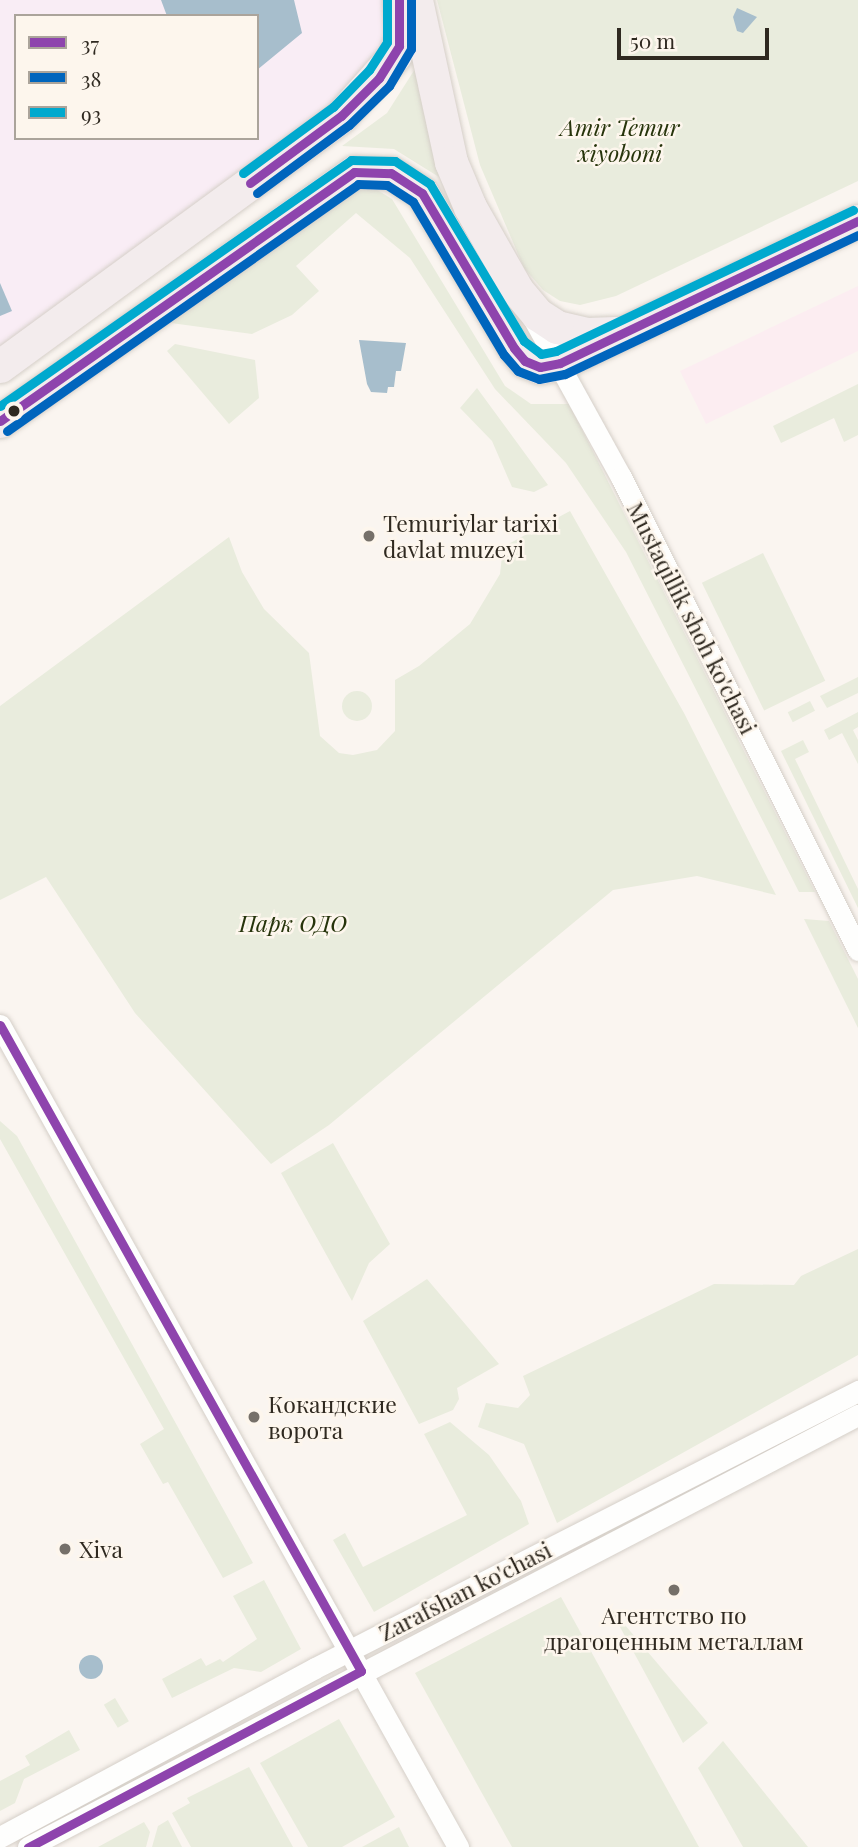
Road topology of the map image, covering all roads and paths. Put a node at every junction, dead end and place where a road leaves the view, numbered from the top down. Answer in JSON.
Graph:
{"nodes":[{"id":1,"x":399,"y":0,"type":"edge"},
{"id":2,"x":415,"y":0,"type":"edge"},
{"id":3,"x":858,"y":221,"type":"edge"},
{"id":4,"x":517,"y":290,"type":"junction"},
{"id":5,"x":626,"y":331,"type":"junction"},
{"id":6,"x":559,"y":363,"type":"junction"},
{"id":7,"x":0,"y":366,"type":"edge"},
{"id":8,"x":0,"y":421,"type":"edge"},
{"id":9,"x":858,"y":950,"type":"edge"},
{"id":10,"x":0,"y":1025,"type":"edge"},
{"id":11,"x":858,"y":1391,"type":"edge"},
{"id":12,"x":858,"y":1415,"type":"edge"},
{"id":13,"x":349,"y":1650,"type":"junction"},
{"id":14,"x":361,"y":1671,"type":"junction"},
{"id":15,"x":0,"y":1837,"type":"edge"},
{"id":16,"x":28,"y":1847,"type":"edge"},
{"id":17,"x":458,"y":1847,"type":"edge"}],
"edges":[{"from":1,"to":7,"type":"main road"},
{"from":2,"to":4,"type":"main road"},
{"from":3,"to":5,"type":"main road"},
{"from":4,"to":5,"type":"main road"},
{"from":4,"to":6,"type":"street","name":"Mustaqillik shoh ko'chasi"},
{"from":5,"to":6,"type":"main road"},
{"from":6,"to":8,"type":"main road"},
{"from":6,"to":9,"type":"street","name":"Mustaqillik shoh ko'chasi"},
{"from":10,"to":13,"type":"street"},
{"from":11,"to":13,"type":"street","name":"Zarafshan ko'chasi"},
{"from":12,"to":14,"type":"street","name":"Zarafshan ko'chasi"},
{"from":13,"to":14,"type":"street"},
{"from":13,"to":15,"type":"street","name":"Zarafshan ko'chasi"},
{"from":14,"to":16,"type":"street","name":"Zarafshan ko'chasi"},
{"from":14,"to":17,"type":"street"}]}
